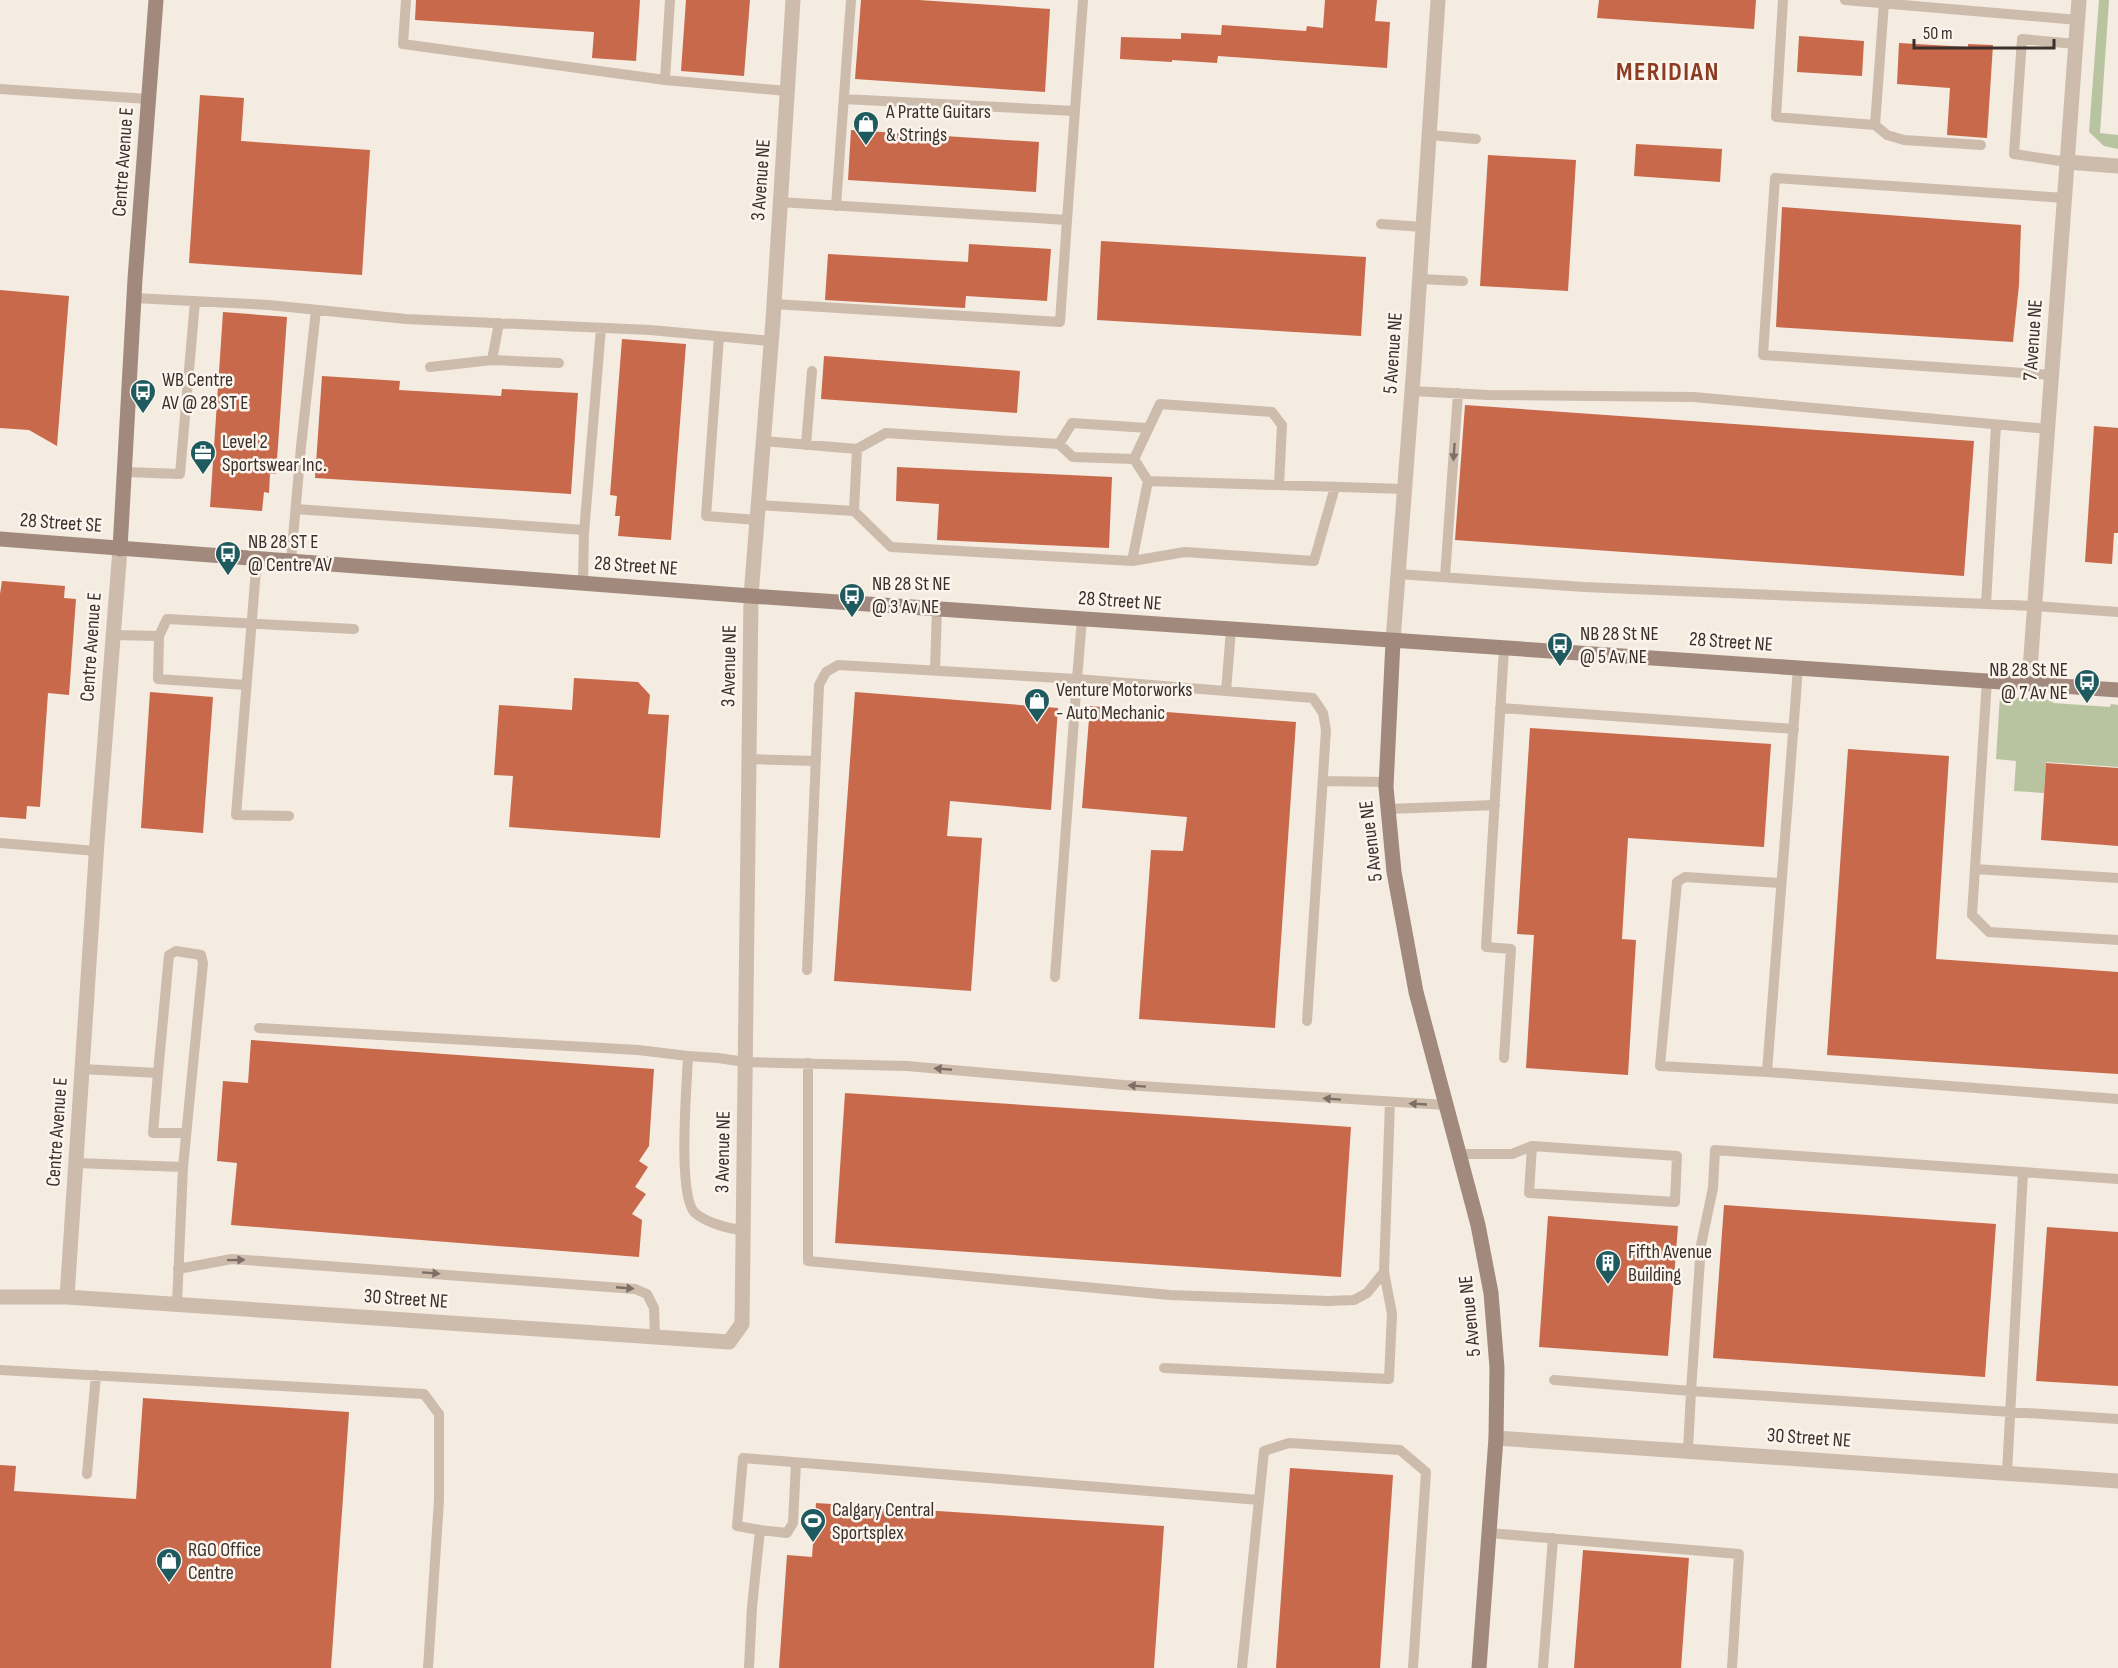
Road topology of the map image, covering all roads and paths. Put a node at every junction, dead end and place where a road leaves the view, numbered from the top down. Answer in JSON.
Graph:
{"nodes":[{"id":1,"x":156,"y":0,"type":"edge"},
{"id":2,"x":406,"y":0,"type":"edge"},
{"id":3,"x":670,"y":0,"type":"edge"},
{"id":4,"x":793,"y":0,"type":"edge"},
{"id":5,"x":851,"y":0,"type":"edge"},
{"id":6,"x":1083,"y":0,"type":"edge"},
{"id":7,"x":1438,"y":0,"type":"edge"},
{"id":8,"x":1783,"y":0,"type":"edge"},
{"id":9,"x":1845,"y":0,"type":"edge"},
{"id":10,"x":2079,"y":0,"type":"edge"},
{"id":11,"x":1862,"y":1,"type":"edge"},
{"id":12,"x":1902,"y":2,"type":"edge"},
{"id":13,"x":1884,"y":3,"type":"junction"},
{"id":14,"x":2078,"y":20,"type":"junction"},
{"id":15,"x":2075,"y":44,"type":"junction"},
{"id":16,"x":665,"y":80,"type":"junction"},
{"id":17,"x":0,"y":88,"type":"edge"},
{"id":18,"x":787,"y":91,"type":"junction"},
{"id":19,"x":148,"y":99,"type":"junction"},
{"id":20,"x":844,"y":99,"type":"junction"},
{"id":21,"x":1075,"y":111,"type":"junction"},
{"id":22,"x":1875,"y":125,"type":"junction"},
{"id":23,"x":1429,"y":135,"type":"junction"},
{"id":24,"x":1476,"y":139,"type":"dead end"},
{"id":25,"x":1981,"y":145,"type":"dead end"},
{"id":26,"x":2067,"y":162,"type":"junction"},
{"id":27,"x":2118,"y":166,"type":"edge"},
{"id":28,"x":2065,"y":198,"type":"junction"},
{"id":29,"x":780,"y":202,"type":"junction"},
{"id":30,"x":836,"y":206,"type":"junction"},
{"id":31,"x":1067,"y":220,"type":"junction"},
{"id":32,"x":1381,"y":224,"type":"dead end"},
{"id":33,"x":1423,"y":227,"type":"junction"},
{"id":34,"x":1419,"y":279,"type":"junction"},
{"id":35,"x":1462,"y":281,"type":"dead end"},
{"id":36,"x":134,"y":298,"type":"junction"},
{"id":37,"x":195,"y":301,"type":"junction"},
{"id":38,"x":774,"y":304,"type":"junction"},
{"id":39,"x":316,"y":310,"type":"junction"},
{"id":40,"x":499,"y":323,"type":"junction"},
{"id":41,"x":601,"y":328,"type":"junction"},
{"id":42,"x":719,"y":337,"type":"junction"},
{"id":43,"x":771,"y":341,"type":"junction"},
{"id":44,"x":492,"y":360,"type":"junction"},
{"id":45,"x":559,"y":363,"type":"dead end"},
{"id":46,"x":430,"y":367,"type":"dead end"},
{"id":47,"x":812,"y":371,"type":"dead end"},
{"id":48,"x":2052,"y":375,"type":"junction"},
{"id":49,"x":1412,"y":391,"type":"junction"},
{"id":50,"x":1458,"y":393,"type":"junction"},
{"id":51,"x":1996,"y":424,"type":"junction"},
{"id":52,"x":1148,"y":428,"type":"junction"},
{"id":53,"x":2048,"y":429,"type":"junction"},
{"id":54,"x":763,"y":441,"type":"junction"},
{"id":55,"x":1059,"y":444,"type":"junction"},
{"id":56,"x":806,"y":445,"type":"junction"},
{"id":57,"x":857,"y":449,"type":"junction"},
{"id":58,"x":1134,"y":459,"type":"junction"},
{"id":59,"x":125,"y":472,"type":"junction"},
{"id":60,"x":1148,"y":481,"type":"junction"},
{"id":61,"x":1279,"y":485,"type":"junction"},
{"id":62,"x":1335,"y":488,"type":"junction"},
{"id":63,"x":1404,"y":489,"type":"junction"},
{"id":64,"x":296,"y":509,"type":"junction"},
{"id":65,"x":854,"y":511,"type":"junction"},
{"id":66,"x":758,"y":512,"type":"junction"},
{"id":67,"x":584,"y":533,"type":"junction"},
{"id":68,"x":0,"y":539,"type":"edge"},
{"id":69,"x":120,"y":549,"type":"junction"},
{"id":70,"x":256,"y":558,"type":"junction"},
{"id":71,"x":291,"y":560,"type":"junction"},
{"id":72,"x":1132,"y":561,"type":"junction"},
{"id":73,"x":1398,"y":574,"type":"junction"},
{"id":74,"x":1445,"y":577,"type":"junction"},
{"id":75,"x":583,"y":583,"type":"junction"},
{"id":76,"x":751,"y":596,"type":"junction"},
{"id":77,"x":1986,"y":604,"type":"junction"},
{"id":78,"x":2035,"y":606,"type":"junction"},
{"id":79,"x":937,"y":609,"type":"junction"},
{"id":80,"x":2118,"y":612,"type":"edge"},
{"id":81,"x":1082,"y":619,"type":"junction"},
{"id":82,"x":251,"y":623,"type":"junction"},
{"id":83,"x":354,"y":629,"type":"dead end"},
{"id":84,"x":1231,"y":630,"type":"junction"},
{"id":85,"x":113,"y":635,"type":"junction"},
{"id":86,"x":159,"y":636,"type":"junction"},
{"id":87,"x":1393,"y":641,"type":"junction"},
{"id":88,"x":1504,"y":648,"type":"junction"},
{"id":89,"x":1798,"y":668,"type":"junction"},
{"id":90,"x":935,"y":670,"type":"junction"},
{"id":91,"x":1077,"y":679,"type":"junction"},
{"id":92,"x":1987,"y":680,"type":"junction"},
{"id":93,"x":2030,"y":683,"type":"junction"},
{"id":94,"x":246,"y":685,"type":"junction"},
{"id":95,"x":2118,"y":690,"type":"edge"},
{"id":96,"x":1226,"y":691,"type":"junction"},
{"id":97,"x":1500,"y":708,"type":"junction"},
{"id":98,"x":1794,"y":729,"type":"junction"},
{"id":99,"x":749,"y":759,"type":"junction"},
{"id":100,"x":816,"y":761,"type":"junction"},
{"id":101,"x":1323,"y":782,"type":"junction"},
{"id":102,"x":1386,"y":782,"type":"junction"},
{"id":103,"x":1495,"y":805,"type":"junction"},
{"id":104,"x":1388,"y":809,"type":"junction"},
{"id":105,"x":289,"y":816,"type":"dead end"},
{"id":106,"x":0,"y":843,"type":"edge"},
{"id":107,"x":96,"y":851,"type":"junction"},
{"id":108,"x":1975,"y":869,"type":"junction"},
{"id":109,"x":2118,"y":878,"type":"edge"},
{"id":110,"x":1781,"y":883,"type":"junction"},
{"id":111,"x":2118,"y":940,"type":"edge"},
{"id":112,"x":807,"y":970,"type":"dead end"},
{"id":113,"x":1055,"y":977,"type":"dead end"},
{"id":114,"x":1307,"y":1021,"type":"dead end"},
{"id":115,"x":259,"y":1028,"type":"dead end"},
{"id":116,"x":688,"y":1056,"type":"junction"},
{"id":117,"x":1504,"y":1058,"type":"dead end"},
{"id":118,"x":745,"y":1062,"type":"junction"},
{"id":119,"x":808,"y":1063,"type":"junction"},
{"id":120,"x":82,"y":1069,"type":"junction"},
{"id":121,"x":1767,"y":1072,"type":"junction"},
{"id":122,"x":158,"y":1073,"type":"junction"},
{"id":123,"x":2118,"y":1099,"type":"edge"},
{"id":124,"x":1390,"y":1102,"type":"junction"},
{"id":125,"x":1446,"y":1106,"type":"junction"},
{"id":126,"x":186,"y":1133,"type":"junction"},
{"id":127,"x":1532,"y":1146,"type":"junction"},
{"id":128,"x":1460,"y":1154,"type":"junction"},
{"id":129,"x":76,"y":1163,"type":"junction"},
{"id":130,"x":183,"y":1167,"type":"junction"},
{"id":131,"x":2023,"y":1172,"type":"junction"},
{"id":132,"x":2118,"y":1179,"type":"edge"},
{"id":133,"x":743,"y":1230,"type":"junction"},
{"id":134,"x":178,"y":1269,"type":"junction"},
{"id":135,"x":1384,"y":1272,"type":"junction"},
{"id":136,"x":68,"y":1296,"type":"junction"},
{"id":137,"x":0,"y":1297,"type":"edge"},
{"id":138,"x":177,"y":1304,"type":"junction"},
{"id":139,"x":737,"y":1332,"type":"joint"},
{"id":140,"x":655,"y":1337,"type":"junction"},
{"id":141,"x":1164,"y":1368,"type":"dead end"},
{"id":142,"x":0,"y":1370,"type":"edge"},
{"id":143,"x":96,"y":1376,"type":"junction"},
{"id":144,"x":1554,"y":1380,"type":"dead end"},
{"id":145,"x":1691,"y":1391,"type":"junction"},
{"id":146,"x":2012,"y":1412,"type":"junction"},
{"id":147,"x":2118,"y":1419,"type":"edge"},
{"id":148,"x":1496,"y":1438,"type":"junction"},
{"id":149,"x":1688,"y":1451,"type":"junction"},
{"id":150,"x":796,"y":1463,"type":"junction"},
{"id":151,"x":2007,"y":1473,"type":"junction"},
{"id":152,"x":87,"y":1474,"type":"dead end"},
{"id":153,"x":2118,"y":1481,"type":"edge"},
{"id":154,"x":1259,"y":1500,"type":"junction"},
{"id":155,"x":760,"y":1530,"type":"junction"},
{"id":156,"x":1489,"y":1533,"type":"junction"},
{"id":157,"x":1553,"y":1538,"type":"junction"},
{"id":158,"x":428,"y":1668,"type":"edge"},
{"id":159,"x":749,"y":1668,"type":"edge"},
{"id":160,"x":1242,"y":1668,"type":"edge"},
{"id":161,"x":1413,"y":1668,"type":"edge"},
{"id":162,"x":1479,"y":1668,"type":"edge"},
{"id":163,"x":1543,"y":1668,"type":"edge"},
{"id":164,"x":1732,"y":1668,"type":"edge"}],
"edges":[{"from":1,"to":19,"type":"street","name":"Centre Avenue E"},
{"from":2,"to":16,"type":"lane"},
{"from":3,"to":16,"type":"lane"},
{"from":4,"to":18,"type":"street","name":"3 Avenue NE"},
{"from":5,"to":20,"type":"lane"},
{"from":6,"to":21,"type":"lane"},
{"from":7,"to":23,"type":"street","name":"5 Avenue NE"},
{"from":8,"to":22,"type":"lane"},
{"from":9,"to":11,"type":"lane"},
{"from":10,"to":14,"type":"street","name":"7 Avenue NE"},
{"from":11,"to":13,"type":"lane"},
{"from":12,"to":13,"type":"lane"},
{"from":12,"to":14,"type":"lane"},
{"from":13,"to":22,"type":"lane"},
{"from":14,"to":15,"type":"street","name":"7 Avenue NE"},
{"from":15,"to":26,"type":"street","name":"7 Avenue NE"},
{"from":15,"to":26,"type":"lane"},
{"from":16,"to":18,"type":"lane"},
{"from":17,"to":19,"type":"lane"},
{"from":18,"to":29,"type":"street","name":"3 Avenue NE"},
{"from":19,"to":36,"type":"street","name":"Centre Avenue E"},
{"from":20,"to":21,"type":"lane"},
{"from":20,"to":30,"type":"lane"},
{"from":21,"to":31,"type":"lane"},
{"from":22,"to":25,"type":"lane"},
{"from":23,"to":24,"type":"lane"},
{"from":23,"to":33,"type":"street","name":"5 Avenue NE"},
{"from":26,"to":27,"type":"street"},
{"from":26,"to":28,"type":"street","name":"7 Avenue NE"},
{"from":28,"to":48,"type":"street","name":"7 Avenue NE"},
{"from":28,"to":48,"type":"lane"},
{"from":29,"to":30,"type":"lane"},
{"from":29,"to":38,"type":"street","name":"3 Avenue NE"},
{"from":30,"to":31,"type":"lane"},
{"from":31,"to":38,"type":"lane"},
{"from":32,"to":33,"type":"lane"},
{"from":33,"to":34,"type":"street","name":"5 Avenue NE"},
{"from":34,"to":35,"type":"lane"},
{"from":34,"to":49,"type":"street","name":"5 Avenue NE"},
{"from":36,"to":37,"type":"lane"},
{"from":36,"to":59,"type":"street","name":"Centre Avenue E"},
{"from":37,"to":39,"type":"lane"},
{"from":37,"to":59,"type":"lane"},
{"from":38,"to":43,"type":"street","name":"3 Avenue NE"},
{"from":39,"to":40,"type":"lane"},
{"from":39,"to":64,"type":"lane"},
{"from":40,"to":41,"type":"lane"},
{"from":40,"to":44,"type":"lane"},
{"from":41,"to":42,"type":"lane"},
{"from":41,"to":67,"type":"lane"},
{"from":42,"to":43,"type":"lane"},
{"from":42,"to":66,"type":"lane"},
{"from":43,"to":54,"type":"street","name":"3 Avenue NE"},
{"from":44,"to":45,"type":"lane"},
{"from":44,"to":46,"type":"lane"},
{"from":47,"to":56,"type":"lane"},
{"from":48,"to":53,"type":"street","name":"7 Avenue NE"},
{"from":49,"to":50,"type":"lane"},
{"from":49,"to":63,"type":"street","name":"5 Avenue NE"},
{"from":50,"to":51,"type":"lane"},
{"from":50,"to":74,"type":"lane","one_way":true},
{"from":51,"to":53,"type":"lane"},
{"from":51,"to":77,"type":"lane"},
{"from":52,"to":55,"type":"lane"},
{"from":52,"to":58,"type":"lane"},
{"from":52,"to":61,"type":"lane"},
{"from":53,"to":78,"type":"street","name":"7 Avenue NE"},
{"from":54,"to":56,"type":"lane"},
{"from":54,"to":66,"type":"street","name":"3 Avenue NE"},
{"from":55,"to":57,"type":"lane"},
{"from":55,"to":58,"type":"lane"},
{"from":56,"to":57,"type":"lane"},
{"from":57,"to":65,"type":"lane"},
{"from":58,"to":60,"type":"lane"},
{"from":59,"to":69,"type":"street","name":"Centre Avenue E"},
{"from":60,"to":61,"type":"lane"},
{"from":60,"to":72,"type":"lane"},
{"from":61,"to":62,"type":"lane"},
{"from":62,"to":63,"type":"lane"},
{"from":62,"to":72,"type":"lane"},
{"from":63,"to":73,"type":"street","name":"5 Avenue NE"},
{"from":64,"to":67,"type":"lane"},
{"from":64,"to":71,"type":"lane"},
{"from":65,"to":66,"type":"lane"},
{"from":65,"to":72,"type":"lane"},
{"from":66,"to":76,"type":"street","name":"3 Avenue NE"},
{"from":67,"to":75,"type":"lane"},
{"from":68,"to":69,"type":"street","name":"28 Street SE"},
{"from":69,"to":70,"type":"street","name":"28 Street NE"},
{"from":69,"to":85,"type":"street","name":"Centre Avenue E"},
{"from":70,"to":71,"type":"street","name":"28 Street NE"},
{"from":70,"to":82,"type":"lane"},
{"from":71,"to":75,"type":"street","name":"28 Street NE"},
{"from":73,"to":74,"type":"lane"},
{"from":73,"to":87,"type":"street","name":"5 Avenue NE"},
{"from":74,"to":77,"type":"lane"},
{"from":75,"to":76,"type":"street","name":"28 Street NE"},
{"from":76,"to":79,"type":"street","name":"28 Street NE"},
{"from":76,"to":99,"type":"street","name":"3 Avenue NE"},
{"from":77,"to":78,"type":"lane"},
{"from":78,"to":80,"type":"lane"},
{"from":78,"to":93,"type":"street","name":"7 Avenue NE"},
{"from":79,"to":81,"type":"street","name":"28 Street NE"},
{"from":79,"to":90,"type":"lane"},
{"from":81,"to":84,"type":"street","name":"28 Street NE"},
{"from":81,"to":91,"type":"lane"},
{"from":82,"to":83,"type":"lane"},
{"from":82,"to":86,"type":"lane"},
{"from":82,"to":94,"type":"lane"},
{"from":84,"to":87,"type":"street","name":"28 Street NE"},
{"from":84,"to":96,"type":"lane"},
{"from":85,"to":86,"type":"lane"},
{"from":85,"to":107,"type":"street","name":"Centre Avenue E"},
{"from":86,"to":94,"type":"lane"},
{"from":87,"to":88,"type":"street","name":"28 Street NE"},
{"from":87,"to":102,"type":"street","name":"5 Avenue NE"},
{"from":88,"to":89,"type":"street","name":"28 Street NE"},
{"from":88,"to":97,"type":"lane"},
{"from":89,"to":92,"type":"street","name":"28 Street NE"},
{"from":89,"to":98,"type":"lane"},
{"from":90,"to":91,"type":"lane"},
{"from":90,"to":100,"type":"lane"},
{"from":91,"to":96,"type":"lane"},
{"from":91,"to":113,"type":"lane"},
{"from":92,"to":93,"type":"street","name":"28 Street NE"},
{"from":92,"to":108,"type":"lane"},
{"from":93,"to":95,"type":"street","name":"28 Street NE"},
{"from":94,"to":105,"type":"lane"},
{"from":96,"to":101,"type":"lane"},
{"from":97,"to":98,"type":"lane"},
{"from":97,"to":103,"type":"lane"},
{"from":98,"to":110,"type":"lane"},
{"from":99,"to":100,"type":"lane"},
{"from":99,"to":118,"type":"street","name":"3 Avenue NE"},
{"from":100,"to":112,"type":"lane"},
{"from":101,"to":102,"type":"lane"},
{"from":101,"to":114,"type":"lane"},
{"from":102,"to":104,"type":"street","name":"5 Avenue NE"},
{"from":103,"to":104,"type":"lane"},
{"from":103,"to":117,"type":"lane"},
{"from":104,"to":125,"type":"street","name":"5 Avenue NE"},
{"from":106,"to":107,"type":"lane"},
{"from":107,"to":120,"type":"street","name":"Centre Avenue E"},
{"from":108,"to":109,"type":"lane"},
{"from":108,"to":111,"type":"lane"},
{"from":110,"to":121,"type":"lane"},
{"from":110,"to":121,"type":"lane"},
{"from":115,"to":116,"type":"lane"},
{"from":116,"to":118,"type":"lane"},
{"from":116,"to":133,"type":"lane"},
{"from":118,"to":119,"type":"lane"},
{"from":118,"to":133,"type":"street","name":"3 Avenue NE"},
{"from":124,"to":119,"type":"lane","one_way":true},
{"from":119,"to":135,"type":"lane"},
{"from":120,"to":122,"type":"lane"},
{"from":120,"to":129,"type":"street","name":"Centre Avenue E"},
{"from":121,"to":123,"type":"lane"},
{"from":122,"to":126,"type":"lane"},
{"from":122,"to":126,"type":"lane"},
{"from":125,"to":124,"type":"lane","one_way":true},
{"from":124,"to":135,"type":"lane"},
{"from":125,"to":128,"type":"street","name":"5 Avenue NE"},
{"from":126,"to":130,"type":"lane"},
{"from":127,"to":127,"type":"lane"},
{"from":127,"to":128,"type":"lane"},
{"from":128,"to":148,"type":"street","name":"5 Avenue NE"},
{"from":129,"to":130,"type":"lane"},
{"from":129,"to":136,"type":"street","name":"Centre Avenue E"},
{"from":130,"to":134,"type":"lane"},
{"from":131,"to":132,"type":"lane"},
{"from":131,"to":145,"type":"lane"},
{"from":131,"to":146,"type":"lane"},
{"from":133,"to":139,"type":"street","name":"3 Avenue NE"},
{"from":134,"to":138,"type":"lane"},
{"from":134,"to":140,"type":"lane","one_way":true},
{"from":135,"to":141,"type":"lane"},
{"from":136,"to":137,"type":"street","name":"30 Street NE"},
{"from":136,"to":138,"type":"street","name":"30 Street NE"},
{"from":138,"to":140,"type":"street","name":"30 Street NE"},
{"from":139,"to":140,"type":"street","name":"30 Street NE"},
{"from":142,"to":143,"type":"lane"},
{"from":143,"to":152,"type":"lane"},
{"from":143,"to":158,"type":"lane"},
{"from":144,"to":145,"type":"lane"},
{"from":145,"to":146,"type":"lane"},
{"from":145,"to":149,"type":"lane"},
{"from":146,"to":147,"type":"lane"},
{"from":146,"to":151,"type":"lane"},
{"from":148,"to":149,"type":"street","name":"30 Street NE"},
{"from":148,"to":156,"type":"street","name":"5 Avenue NE"},
{"from":149,"to":151,"type":"street","name":"30 Street NE"},
{"from":150,"to":154,"type":"lane"},
{"from":150,"to":155,"type":"lane"},
{"from":150,"to":155,"type":"lane"},
{"from":151,"to":153,"type":"street","name":"30 Street NE"},
{"from":154,"to":160,"type":"lane"},
{"from":154,"to":161,"type":"lane"},
{"from":155,"to":159,"type":"lane"},
{"from":156,"to":157,"type":"lane"},
{"from":156,"to":162,"type":"street","name":"5 Avenue NE"},
{"from":157,"to":163,"type":"lane"},
{"from":157,"to":164,"type":"lane"}]}
